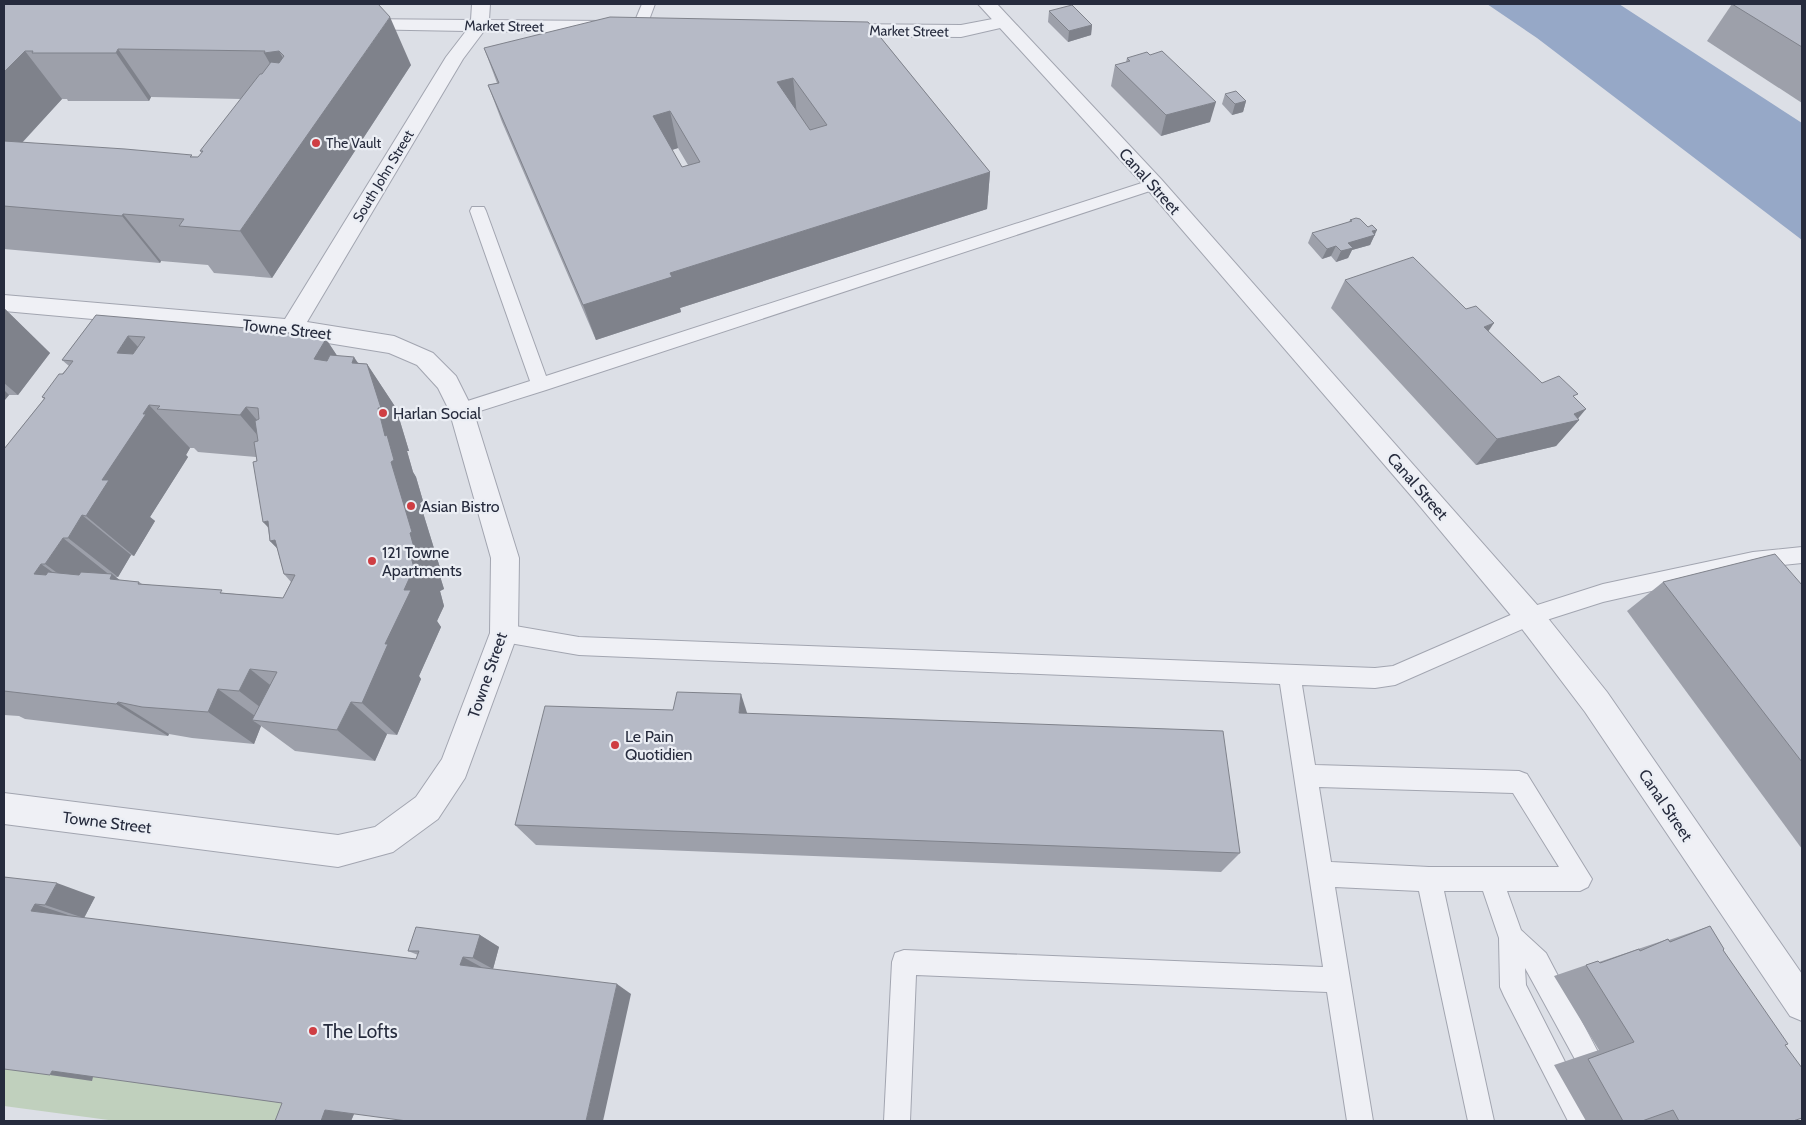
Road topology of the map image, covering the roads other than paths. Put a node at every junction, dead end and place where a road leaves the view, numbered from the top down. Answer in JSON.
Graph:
{"nodes":[{"id":1,"x":481,"y":4,"type":"edge"},
{"id":2,"x":648,"y":4,"type":"edge"},
{"id":3,"x":995,"y":13,"type":"edge"},
{"id":4,"x":340,"y":24,"type":"edge"},
{"id":5,"x":479,"y":26,"type":"junction"},
{"id":6,"x":639,"y":28,"type":"junction"},
{"id":7,"x":658,"y":28,"type":"edge"},
{"id":8,"x":824,"y":30,"type":"edge"},
{"id":9,"x":1154,"y":184,"type":"junction"},
{"id":10,"x":478,"y":211,"type":"dead end"},
{"id":11,"x":4,"y":303,"type":"edge"},
{"id":12,"x":291,"y":328,"type":"junction"},
{"id":13,"x":540,"y":385,"type":"junction"},
{"id":14,"x":461,"y":410,"type":"junction"},
{"id":15,"x":1802,"y":555,"type":"edge"},
{"id":16,"x":1529,"y":616,"type":"junction"},
{"id":17,"x":504,"y":633,"type":"junction"},
{"id":18,"x":1290,"y":676,"type":"junction"},
{"id":19,"x":1306,"y":776,"type":"junction"},
{"id":20,"x":4,"y":809,"type":"edge"},
{"id":21,"x":1322,"y":874,"type":"junction"},
{"id":22,"x":1430,"y":879,"type":"junction"},
{"id":23,"x":1491,"y":879,"type":"junction"},
{"id":24,"x":1511,"y":938,"type":"junction"},
{"id":25,"x":1338,"y":980,"type":"junction"},
{"id":26,"x":1802,"y":1004,"type":"edge"},
{"id":27,"x":1586,"y":1054,"type":"dead end"},
{"id":28,"x":896,"y":1121,"type":"edge"},
{"id":29,"x":1360,"y":1121,"type":"edge"},
{"id":30,"x":1481,"y":1121,"type":"edge"},
{"id":31,"x":1582,"y":1121,"type":"edge"}],
"edges":[{"from":1,"to":5,"type":"street"},
{"from":2,"to":6,"type":"lane"},
{"from":3,"to":8,"type":"street","name":"Market Street"},
{"from":3,"to":9,"type":"street","name":"Canal Street"},
{"from":4,"to":5,"type":"street","name":"Market Street"},
{"from":5,"to":6,"type":"street","name":"Market Street"},
{"from":5,"to":12,"type":"street","name":"South John Street"},
{"from":6,"to":7,"type":"street","name":"Market Street"},
{"from":9,"to":13,"type":"lane"},
{"from":9,"to":16,"type":"street","name":"Canal Street"},
{"from":10,"to":13,"type":"lane"},
{"from":11,"to":12,"type":"street","name":"Towne Street"},
{"from":12,"to":14,"type":"street","name":"Towne Street"},
{"from":13,"to":14,"type":"lane"},
{"from":14,"to":17,"type":"street","name":"Towne Street"},
{"from":15,"to":16,"type":"lane"},
{"from":16,"to":18,"type":"lane"},
{"from":16,"to":26,"type":"street","name":"Canal Street"},
{"from":17,"to":18,"type":"lane"},
{"from":17,"to":20,"type":"street","name":"Towne Street"},
{"from":18,"to":19,"type":"lane"},
{"from":19,"to":21,"type":"lane"},
{"from":19,"to":23,"type":"lane"},
{"from":21,"to":22,"type":"lane"},
{"from":21,"to":25,"type":"lane"},
{"from":22,"to":23,"type":"lane"},
{"from":22,"to":30,"type":"lane"},
{"from":23,"to":24,"type":"lane"},
{"from":24,"to":27,"type":"lane"},
{"from":24,"to":31,"type":"lane"},
{"from":25,"to":28,"type":"lane"},
{"from":25,"to":29,"type":"lane"}]}
